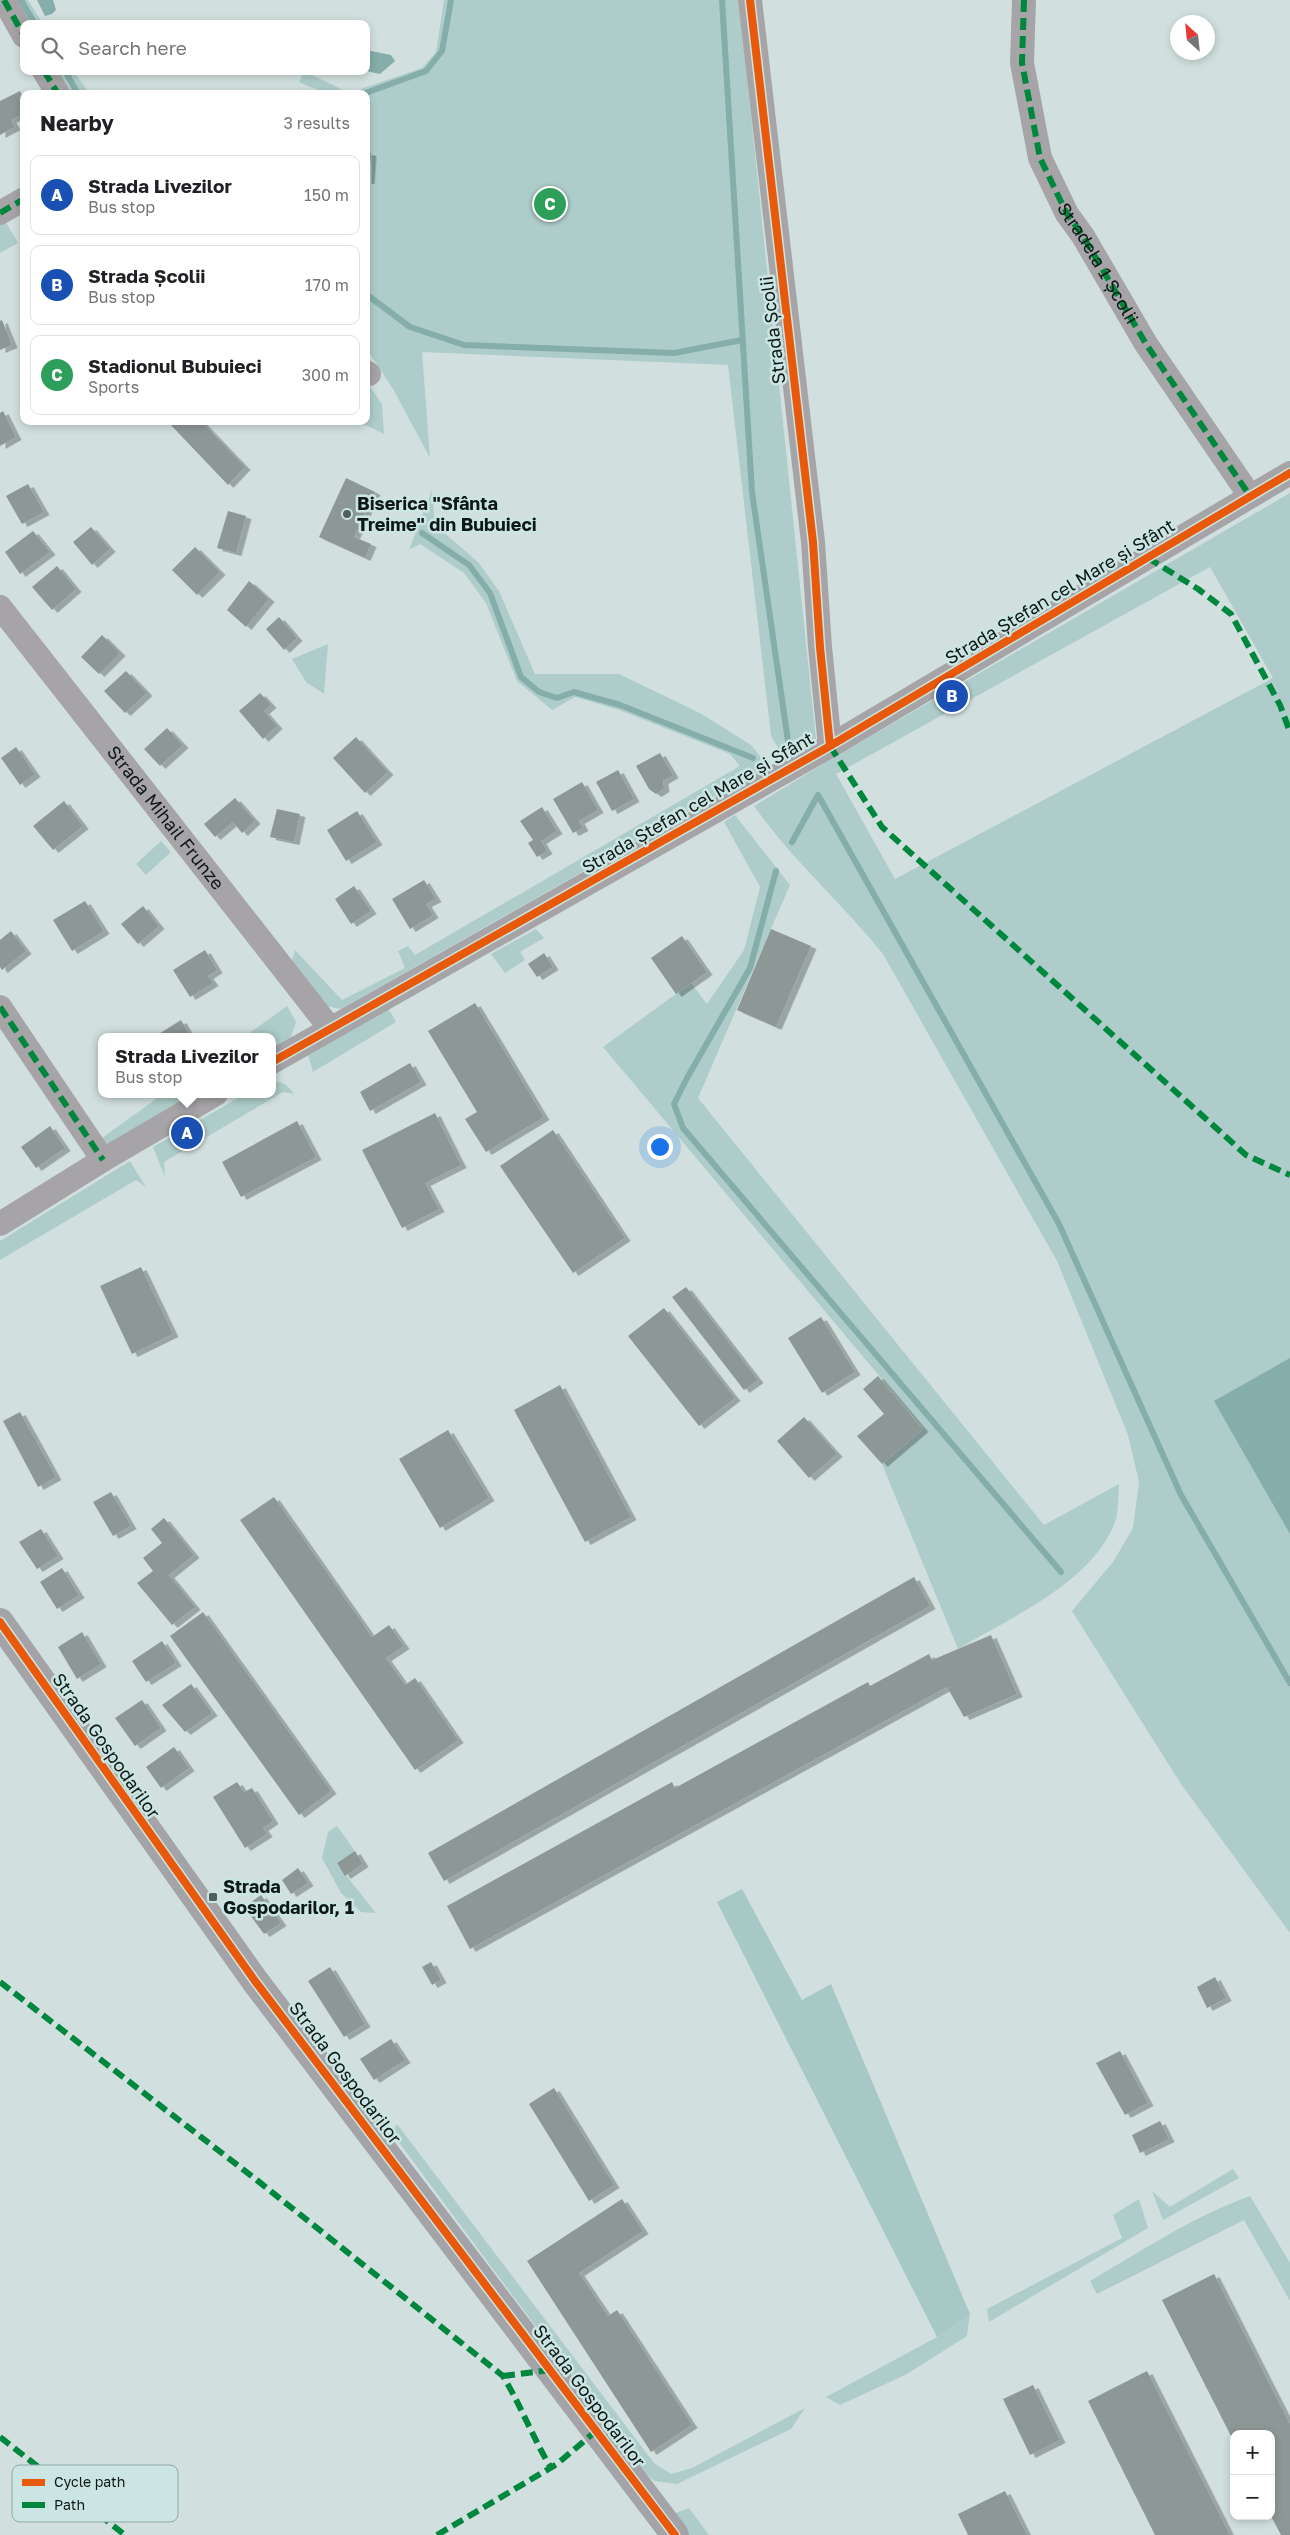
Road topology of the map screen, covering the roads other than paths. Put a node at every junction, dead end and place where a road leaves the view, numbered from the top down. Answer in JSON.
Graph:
{"nodes":[{"id":1,"x":4,"y":0,"type":"edge"},
{"id":2,"x":750,"y":0,"type":"edge"},
{"id":3,"x":1024,"y":0,"type":"edge"},
{"id":4,"x":20,"y":29,"type":"edge"},
{"id":5,"x":46,"y":75,"type":"edge"},
{"id":6,"x":56,"y":90,"type":"edge"},
{"id":7,"x":20,"y":201,"type":"edge"},
{"id":8,"x":0,"y":213,"type":"edge"},
{"id":9,"x":1290,"y":474,"type":"edge"},
{"id":10,"x":1250,"y":496,"type":"junction"},
{"id":11,"x":0,"y":607,"type":"edge"},
{"id":12,"x":830,"y":746,"type":"junction"},
{"id":13,"x":0,"y":1007,"type":"edge"},
{"id":14,"x":330,"y":1028,"type":"junction"},
{"id":15,"x":276,"y":1060,"type":"edge"},
{"id":16,"x":209,"y":1098,"type":"edge"},
{"id":17,"x":103,"y":1160,"type":"junction"},
{"id":18,"x":0,"y":1224,"type":"edge"},
{"id":19,"x":0,"y":1622,"type":"edge"},
{"id":20,"x":675,"y":2535,"type":"edge"}],
"edges":[{"from":1,"to":4,"type":"street"},
{"from":2,"to":12,"type":"street","name":"Strada Școlii"},
{"from":3,"to":10,"type":"street","name":"Stradela 1 Școlii"},
{"from":5,"to":6,"type":"street"},
{"from":7,"to":8,"type":"street"},
{"from":9,"to":10,"type":"street","name":"Strada Ștefan cel Mare și Sfânt"},
{"from":10,"to":12,"type":"street","name":"Strada Ștefan cel Mare și Sfânt"},
{"from":11,"to":14,"type":"street","name":"Strada Mihail Frunze"},
{"from":12,"to":14,"type":"street","name":"Strada Ștefan cel Mare și Sfânt"},
{"from":13,"to":17,"type":"street"},
{"from":14,"to":15,"type":"street","name":"Strada Ștefan cel Mare și Sfânt"},
{"from":16,"to":17,"type":"street"},
{"from":17,"to":18,"type":"street"},
{"from":19,"to":20,"type":"street","name":"Strada Gospodarilor"}]}
